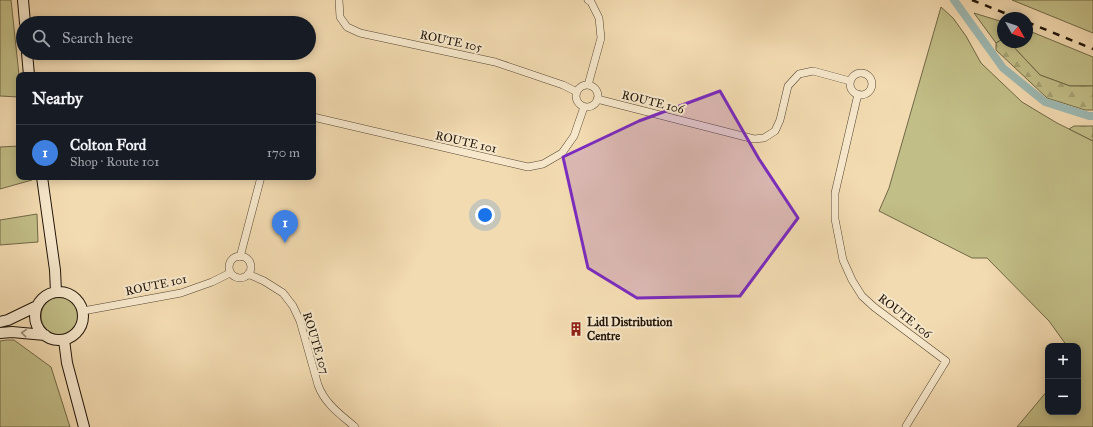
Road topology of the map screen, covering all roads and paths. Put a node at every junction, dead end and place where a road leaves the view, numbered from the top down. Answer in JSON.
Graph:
{"nodes":[{"id":1,"x":23,"y":0,"type":"edge"},
{"id":2,"x":339,"y":0,"type":"edge"},
{"id":3,"x":588,"y":0,"type":"edge"},
{"id":4,"x":24,"y":16,"type":"edge"},
{"id":5,"x":28,"y":60,"type":"edge"},
{"id":6,"x":29,"y":72,"type":"edge"},
{"id":7,"x":850,"y":80,"type":"junction"},
{"id":8,"x":588,"y":85,"type":"junction"},
{"id":9,"x":577,"y":92,"type":"junction"},
{"id":10,"x":858,"y":94,"type":"junction"},
{"id":11,"x":597,"y":99,"type":"junction"},
{"id":12,"x":584,"y":107,"type":"junction"},
{"id":13,"x":316,"y":118,"type":"edge"},
{"id":14,"x":42,"y":180,"type":"edge"},
{"id":15,"x":260,"y":180,"type":"edge"},
{"id":16,"x":240,"y":257,"type":"junction"},
{"id":17,"x":230,"y":273,"type":"junction"},
{"id":18,"x":248,"y":274,"type":"junction"},
{"id":19,"x":56,"y":292,"type":"junction"},
{"id":20,"x":38,"y":306,"type":"junction"},
{"id":21,"x":83,"y":311,"type":"junction"},
{"id":22,"x":0,"y":322,"type":"edge"},
{"id":23,"x":0,"y":333,"type":"edge"},
{"id":24,"x":45,"y":335,"type":"junction"},
{"id":25,"x":64,"y":340,"type":"junction"},
{"id":26,"x":906,"y":426,"type":"edge"},
{"id":27,"x":84,"y":427,"type":"edge"},
{"id":28,"x":355,"y":427,"type":"edge"}],
"edges":[{"from":1,"to":4,"type":"main road"},
{"from":2,"to":9,"type":"street","name":"ROUTE 105"},
{"from":3,"to":8,"type":"street"},
{"from":5,"to":6,"type":"main road"},
{"from":7,"to":10,"type":"street"},
{"from":7,"to":10,"type":"street"},
{"from":7,"to":11,"type":"street","name":"ROUTE 106"},
{"from":8,"to":9,"type":"street"},
{"from":8,"to":11,"type":"street"},
{"from":9,"to":12,"type":"street"},
{"from":10,"to":26,"type":"street","name":"ROUTE 106"},
{"from":11,"to":12,"type":"street"},
{"from":12,"to":13,"type":"street","name":"ROUTE 101"},
{"from":14,"to":19,"type":"main road"},
{"from":15,"to":16,"type":"street"},
{"from":16,"to":17,"type":"street"},
{"from":16,"to":18,"type":"street"},
{"from":17,"to":18,"type":"street"},
{"from":17,"to":21,"type":"street","name":"ROUTE 101"},
{"from":18,"to":28,"type":"street","name":"ROUTE 107"},
{"from":19,"to":20,"type":"main road"},
{"from":19,"to":21,"type":"main road"},
{"from":20,"to":22,"type":"main road"},
{"from":20,"to":24,"type":"main road"},
{"from":21,"to":25,"type":"main road"},
{"from":24,"to":23,"type":"main road","one_way":true},
{"from":24,"to":25,"type":"main road"},
{"from":25,"to":27,"type":"main road"}]}
